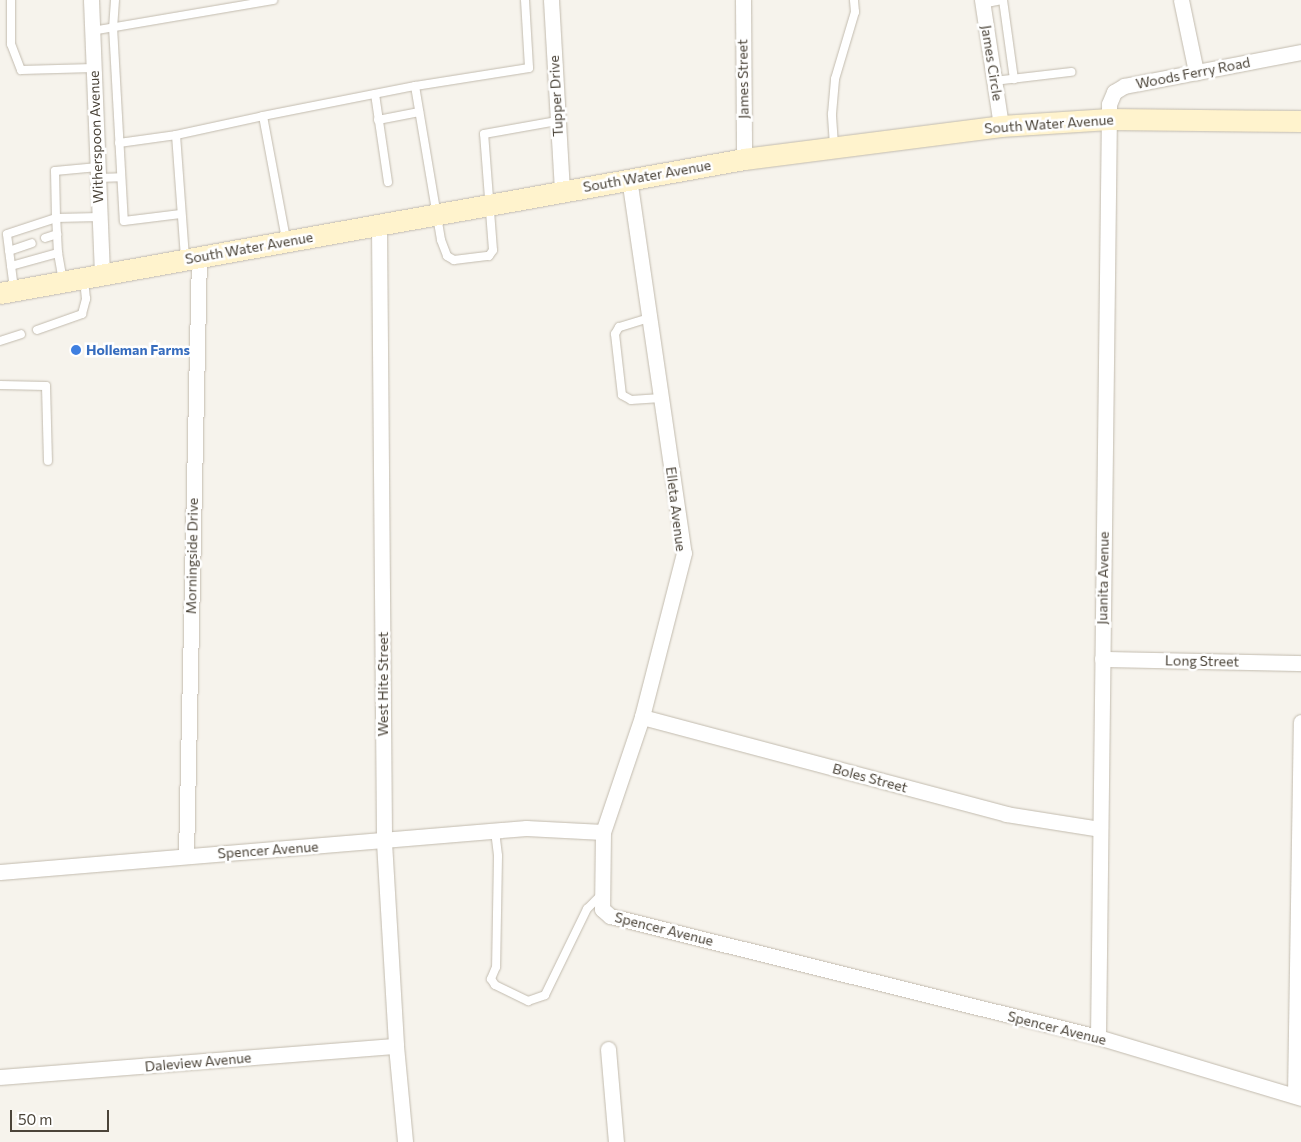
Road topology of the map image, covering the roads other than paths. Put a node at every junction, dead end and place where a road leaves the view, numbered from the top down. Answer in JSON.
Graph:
{"nodes":[{"id":1,"x":10,"y":0,"type":"edge"},
{"id":2,"x":91,"y":0,"type":"edge"},
{"id":3,"x":114,"y":0,"type":"edge"},
{"id":4,"x":273,"y":0,"type":"edge"},
{"id":5,"x":525,"y":0,"type":"edge"},
{"id":6,"x":551,"y":0,"type":"edge"},
{"id":7,"x":743,"y":0,"type":"edge"},
{"id":8,"x":854,"y":0,"type":"edge"},
{"id":9,"x":1003,"y":0,"type":"edge"},
{"id":10,"x":1181,"y":0,"type":"edge"},
{"id":11,"x":982,"y":2,"type":"edge"},
{"id":12,"x":113,"y":27,"type":"junction"},
{"id":13,"x":92,"y":31,"type":"junction"},
{"id":14,"x":1301,"y":52,"type":"edge"},
{"id":15,"x":94,"y":68,"type":"junction"},
{"id":16,"x":1071,"y":72,"type":"dead end"},
{"id":17,"x":1196,"y":72,"type":"junction"},
{"id":18,"x":1014,"y":79,"type":"junction"},
{"id":19,"x":994,"y":81,"type":"junction"},
{"id":20,"x":415,"y":86,"type":"junction"},
{"id":21,"x":375,"y":94,"type":"junction"},
{"id":22,"x":420,"y":112,"type":"junction"},
{"id":23,"x":263,"y":116,"type":"junction"},
{"id":24,"x":1109,"y":119,"type":"junction"},
{"id":25,"x":378,"y":120,"type":"junction"},
{"id":26,"x":557,"y":121,"type":"junction"},
{"id":27,"x":1301,"y":121,"type":"edge"},
{"id":28,"x":1002,"y":126,"type":"junction"},
{"id":29,"x":176,"y":135,"type":"junction"},
{"id":30,"x":119,"y":143,"type":"junction"},
{"id":31,"x":834,"y":147,"type":"junction"},
{"id":32,"x":744,"y":159,"type":"junction"},
{"id":33,"x":98,"y":172,"type":"junction"},
{"id":34,"x":121,"y":177,"type":"junction"},
{"id":35,"x":629,"y":178,"type":"junction"},
{"id":36,"x":388,"y":182,"type":"dead end"},
{"id":37,"x":562,"y":192,"type":"junction"},
{"id":38,"x":489,"y":205,"type":"junction"},
{"id":39,"x":181,"y":214,"type":"junction"},
{"id":40,"x":438,"y":214,"type":"junction"},
{"id":41,"x":100,"y":217,"type":"junction"},
{"id":42,"x":56,"y":218,"type":"junction"},
{"id":43,"x":379,"y":226,"type":"junction"},
{"id":44,"x":57,"y":234,"type":"junction"},
{"id":45,"x":45,"y":238,"type":"dead end"},
{"id":46,"x":286,"y":242,"type":"junction"},
{"id":47,"x":32,"y":243,"type":"dead end"},
{"id":48,"x":9,"y":251,"type":"junction"},
{"id":49,"x":58,"y":253,"type":"junction"},
{"id":50,"x":192,"y":258,"type":"junction"},
{"id":51,"x":11,"y":266,"type":"junction"},
{"id":52,"x":93,"y":276,"type":"junction"},
{"id":53,"x":63,"y":282,"type":"junction"},
{"id":54,"x":7,"y":292,"type":"edge"},
{"id":55,"x":649,"y":318,"type":"junction"},
{"id":56,"x":37,"y":330,"type":"dead end"},
{"id":57,"x":21,"y":334,"type":"dead end"},
{"id":58,"x":0,"y":341,"type":"edge"},
{"id":59,"x":0,"y":385,"type":"edge"},
{"id":60,"x":661,"y":398,"type":"junction"},
{"id":61,"x":48,"y":461,"type":"dead end"},
{"id":62,"x":1102,"y":659,"type":"junction"},
{"id":63,"x":1301,"y":663,"type":"edge"},
{"id":64,"x":642,"y":717,"type":"junction"},
{"id":65,"x":1301,"y":722,"type":"edge"},
{"id":66,"x":1100,"y":829,"type":"junction"},
{"id":67,"x":495,"y":831,"type":"junction"},
{"id":68,"x":603,"y":832,"type":"junction"},
{"id":69,"x":384,"y":842,"type":"junction"},
{"id":70,"x":186,"y":856,"type":"junction"},
{"id":71,"x":0,"y":872,"type":"edge"},
{"id":72,"x":600,"y":896,"type":"junction"},
{"id":73,"x":1098,"y":1037,"type":"junction"},
{"id":74,"x":396,"y":1046,"type":"junction"},
{"id":75,"x":608,"y":1049,"type":"dead end"},
{"id":76,"x":0,"y":1077,"type":"edge"},
{"id":77,"x":1298,"y":1097,"type":"edge"},
{"id":78,"x":405,"y":1142,"type":"edge"},
{"id":79,"x":616,"y":1142,"type":"edge"}],
"edges":[{"from":1,"to":15,"type":"lane"},
{"from":2,"to":13,"type":"street","name":"Witherspoon Avenue"},
{"from":3,"to":12,"type":"lane"},
{"from":4,"to":12,"type":"lane"},
{"from":5,"to":20,"type":"lane"},
{"from":6,"to":26,"type":"street","name":"Tupper Drive"},
{"from":7,"to":32,"type":"street","name":"James Street"},
{"from":8,"to":31,"type":"lane"},
{"from":9,"to":11,"type":"lane"},
{"from":9,"to":18,"type":"lane"},
{"from":10,"to":17,"type":"street"},
{"from":11,"to":19,"type":"street","name":"James Circle"},
{"from":12,"to":13,"type":"lane"},
{"from":12,"to":30,"type":"lane"},
{"from":13,"to":15,"type":"street","name":"Witherspoon Avenue"},
{"from":14,"to":17,"type":"street","name":"Woods Ferry Road"},
{"from":15,"to":33,"type":"street","name":"Witherspoon Avenue"},
{"from":16,"to":18,"type":"lane"},
{"from":17,"to":24,"type":"street","name":"Woods Ferry Road"},
{"from":18,"to":19,"type":"lane"},
{"from":19,"to":28,"type":"street","name":"James Circle"},
{"from":20,"to":21,"type":"lane"},
{"from":20,"to":22,"type":"lane"},
{"from":21,"to":23,"type":"lane"},
{"from":21,"to":25,"type":"lane"},
{"from":22,"to":25,"type":"lane"},
{"from":22,"to":40,"type":"lane"},
{"from":23,"to":29,"type":"lane"},
{"from":23,"to":46,"type":"lane"},
{"from":24,"to":27,"type":"main road","name":"South Water Avenue"},
{"from":24,"to":28,"type":"main road","name":"South Water Avenue"},
{"from":24,"to":62,"type":"street","name":"Juanita Avenue"},
{"from":25,"to":36,"type":"lane"},
{"from":26,"to":37,"type":"street","name":"Tupper Drive"},
{"from":26,"to":38,"type":"lane"},
{"from":28,"to":31,"type":"main road","name":"South Water Avenue"},
{"from":29,"to":30,"type":"lane"},
{"from":29,"to":39,"type":"lane"},
{"from":30,"to":34,"type":"lane"},
{"from":31,"to":32,"type":"main road","name":"South Water Avenue"},
{"from":32,"to":35,"type":"main road","name":"South Water Avenue"},
{"from":33,"to":34,"type":"lane"},
{"from":33,"to":41,"type":"street","name":"Witherspoon Avenue"},
{"from":33,"to":42,"type":"lane"},
{"from":34,"to":39,"type":"lane"},
{"from":35,"to":37,"type":"main road","name":"South Water Avenue"},
{"from":35,"to":55,"type":"street","name":"Elleta Avenue"},
{"from":37,"to":38,"type":"main road","name":"South Water Avenue"},
{"from":38,"to":40,"type":"main road","name":"South Water Avenue"},
{"from":38,"to":40,"type":"lane"},
{"from":39,"to":50,"type":"lane"},
{"from":40,"to":43,"type":"main road","name":"South Water Avenue"},
{"from":41,"to":42,"type":"lane"},
{"from":41,"to":52,"type":"street","name":"Witherspoon Avenue"},
{"from":42,"to":44,"type":"lane"},
{"from":42,"to":48,"type":"lane"},
{"from":43,"to":46,"type":"main road","name":"South Water Avenue"},
{"from":43,"to":69,"type":"street","name":"West Hite Street"},
{"from":44,"to":45,"type":"lane"},
{"from":44,"to":49,"type":"lane"},
{"from":46,"to":50,"type":"main road","name":"South Water Avenue"},
{"from":47,"to":48,"type":"lane"},
{"from":48,"to":51,"type":"lane"},
{"from":49,"to":51,"type":"lane"},
{"from":49,"to":53,"type":"lane"},
{"from":50,"to":52,"type":"main road","name":"South Water Avenue"},
{"from":50,"to":70,"type":"street","name":"Morningside Drive"},
{"from":51,"to":54,"type":"lane"},
{"from":52,"to":53,"type":"main road","name":"South Water Avenue"},
{"from":52,"to":56,"type":"lane"},
{"from":53,"to":54,"type":"main road","name":"South Water Avenue"},
{"from":55,"to":60,"type":"street","name":"Elleta Avenue"},
{"from":55,"to":60,"type":"lane"},
{"from":57,"to":58,"type":"lane"},
{"from":59,"to":61,"type":"lane"},
{"from":60,"to":64,"type":"street","name":"Elleta Avenue"},
{"from":62,"to":63,"type":"street","name":"Long Street"},
{"from":62,"to":66,"type":"street","name":"Juanita Avenue"},
{"from":64,"to":66,"type":"street","name":"Boles Street"},
{"from":64,"to":68,"type":"street","name":"Elleta Avenue"},
{"from":65,"to":77,"type":"street"},
{"from":66,"to":73,"type":"street","name":"Juanita Avenue"},
{"from":67,"to":68,"type":"street","name":"Spencer Avenue"},
{"from":67,"to":69,"type":"street","name":"Spencer Avenue"},
{"from":67,"to":72,"type":"lane"},
{"from":68,"to":72,"type":"street"},
{"from":69,"to":70,"type":"street","name":"Spencer Avenue"},
{"from":69,"to":74,"type":"street","name":"West Hite Street"},
{"from":70,"to":71,"type":"street","name":"Spencer Avenue"},
{"from":72,"to":73,"type":"street","name":"Spencer Avenue"},
{"from":73,"to":77,"type":"street","name":"Spencer Avenue"},
{"from":74,"to":76,"type":"street","name":"Daleview Avenue"},
{"from":74,"to":78,"type":"street","name":"West Hite Street"},
{"from":75,"to":79,"type":"street"}]}
